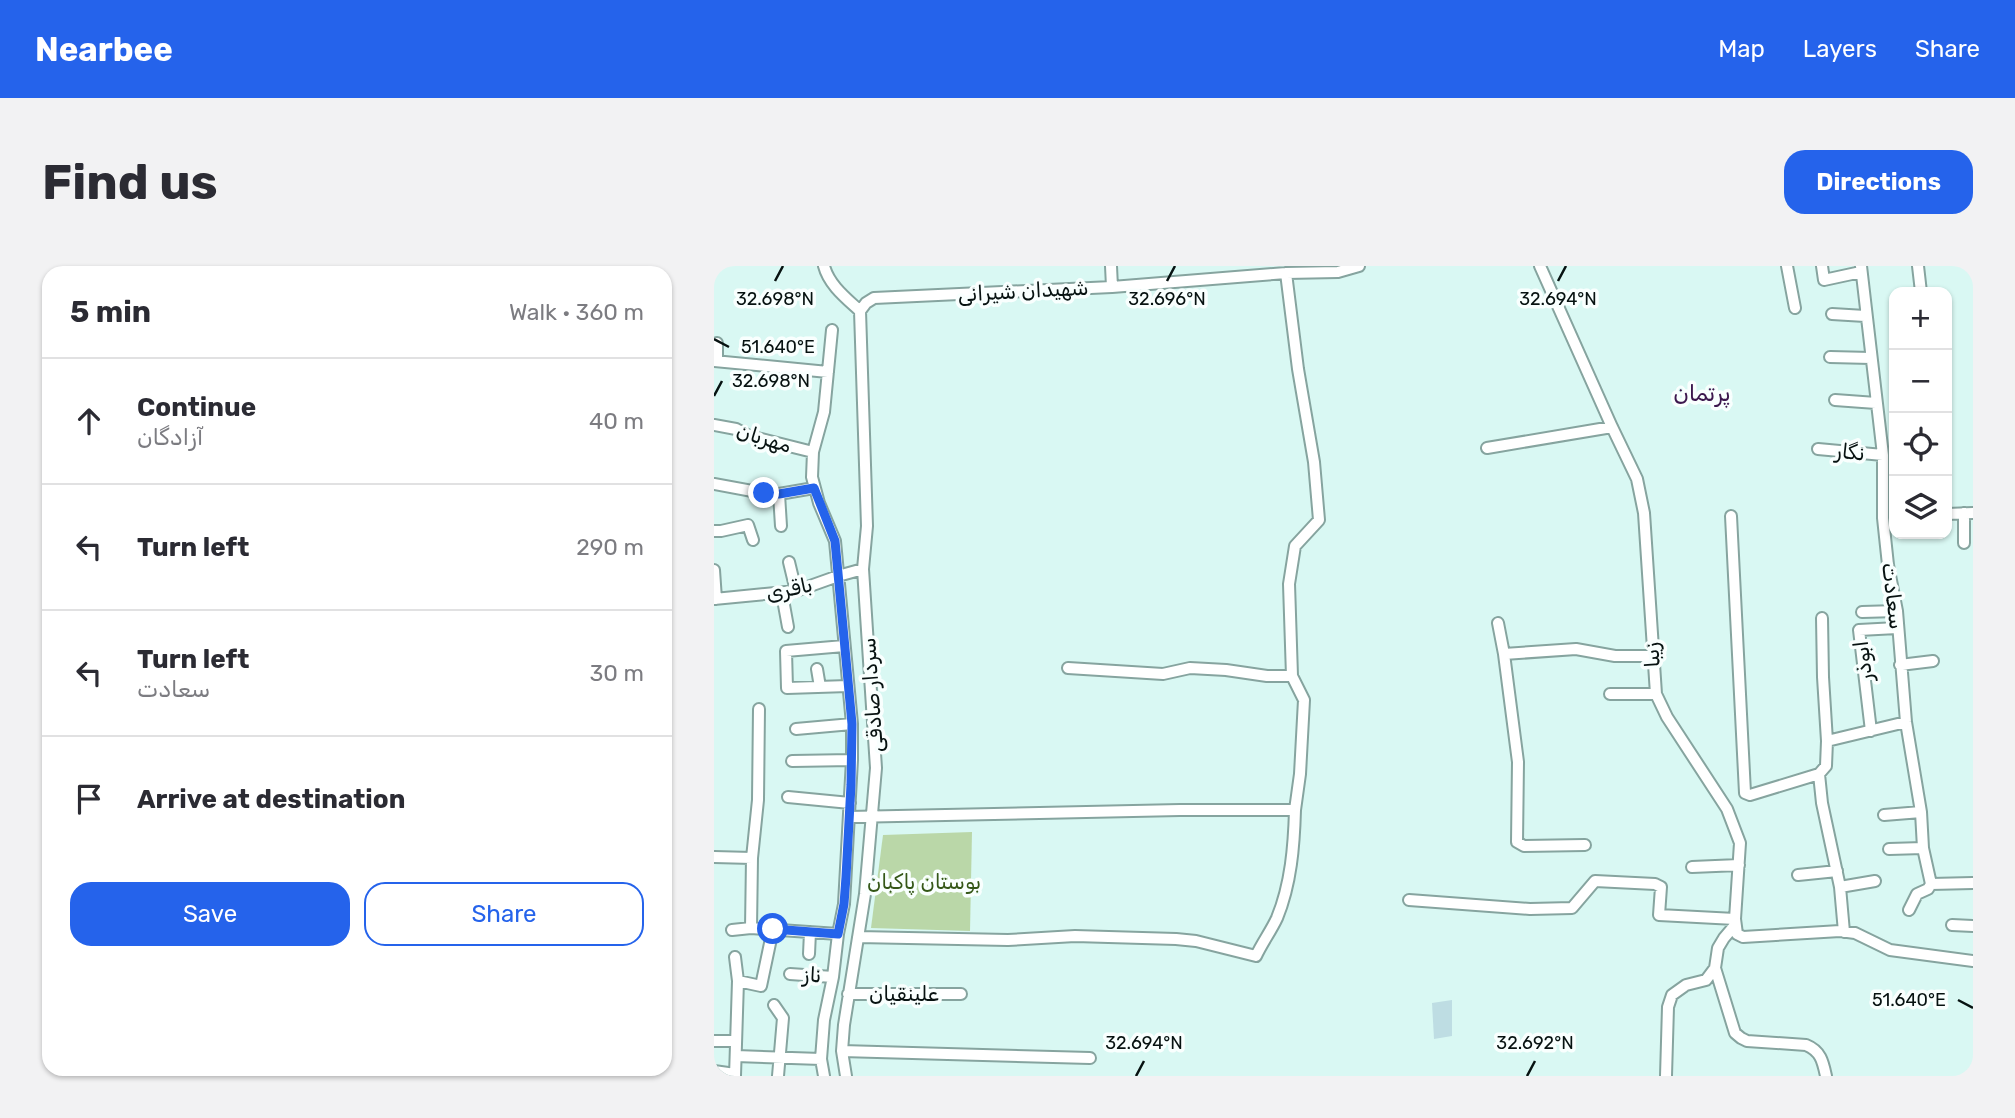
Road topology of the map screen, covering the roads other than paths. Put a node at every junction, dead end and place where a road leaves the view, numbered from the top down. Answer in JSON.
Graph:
{"nodes":[{"id":1,"x":824,"y":266,"type":"edge"},
{"id":2,"x":1111,"y":266,"type":"edge"},
{"id":3,"x":1359,"y":266,"type":"edge"},
{"id":4,"x":1540,"y":266,"type":"edge"},
{"id":5,"x":1787,"y":266,"type":"edge"},
{"id":6,"x":1822,"y":266,"type":"edge"},
{"id":7,"x":1918,"y":266,"type":"edge"},
{"id":8,"x":1338,"y":269,"type":"edge"},
{"id":9,"x":1861,"y":269,"type":"edge"},
{"id":10,"x":1286,"y":273,"type":"junction"},
{"id":11,"x":1112,"y":287,"type":"junction"},
{"id":12,"x":1920,"y":287,"type":"edge"},
{"id":13,"x":1795,"y":308,"type":"dead end"},
{"id":14,"x":860,"y":311,"type":"junction"},
{"id":15,"x":1832,"y":314,"type":"dead end"},
{"id":16,"x":1866,"y":316,"type":"junction"},
{"id":17,"x":832,"y":330,"type":"dead end"},
{"id":18,"x":717,"y":343,"type":"dead end"},
{"id":19,"x":1830,"y":357,"type":"dead end"},
{"id":20,"x":1871,"y":358,"type":"junction"},
{"id":21,"x":716,"y":361,"type":"edge"},
{"id":22,"x":828,"y":372,"type":"junction"},
{"id":23,"x":1835,"y":400,"type":"dead end"},
{"id":24,"x":1876,"y":403,"type":"junction"},
{"id":25,"x":714,"y":425,"type":"edge"},
{"id":26,"x":1612,"y":428,"type":"junction"},
{"id":27,"x":1487,"y":448,"type":"dead end"},
{"id":28,"x":1818,"y":449,"type":"dead end"},
{"id":29,"x":813,"y":452,"type":"junction"},
{"id":30,"x":1883,"y":455,"type":"junction"},
{"id":31,"x":714,"y":484,"type":"edge"},
{"id":32,"x":814,"y":488,"type":"junction"},
{"id":33,"x":779,"y":494,"type":"junction"},
{"id":34,"x":1969,"y":513,"type":"edge"},
{"id":35,"x":1731,"y":516,"type":"dead end"},
{"id":36,"x":1889,"y":518,"type":"edge"},
{"id":37,"x":781,"y":526,"type":"dead end"},
{"id":38,"x":714,"y":531,"type":"edge"},
{"id":39,"x":753,"y":540,"type":"dead end"},
{"id":40,"x":1964,"y":543,"type":"dead end"},
{"id":41,"x":789,"y":562,"type":"dead end"},
{"id":42,"x":863,"y":569,"type":"junction"},
{"id":43,"x":714,"y":570,"type":"edge"},
{"id":44,"x":838,"y":576,"type":"junction"},
{"id":45,"x":796,"y":591,"type":"junction"},
{"id":46,"x":782,"y":594,"type":"junction"},
{"id":47,"x":715,"y":599,"type":"edge"},
{"id":48,"x":1897,"y":611,"type":"junction"},
{"id":49,"x":1862,"y":612,"type":"dead end"},
{"id":50,"x":1822,"y":618,"type":"dead end"},
{"id":51,"x":1498,"y":623,"type":"dead end"},
{"id":52,"x":788,"y":626,"type":"dead end"},
{"id":53,"x":1897,"y":628,"type":"junction"},
{"id":54,"x":844,"y":646,"type":"junction"},
{"id":55,"x":1504,"y":654,"type":"junction"},
{"id":56,"x":1652,"y":656,"type":"junction"},
{"id":57,"x":1933,"y":661,"type":"dead end"},
{"id":58,"x":1900,"y":665,"type":"junction"},
{"id":59,"x":1068,"y":668,"type":"dead end"},
{"id":60,"x":817,"y":669,"type":"dead end"},
{"id":61,"x":1292,"y":676,"type":"junction"},
{"id":62,"x":848,"y":686,"type":"junction"},
{"id":63,"x":820,"y":687,"type":"junction"},
{"id":64,"x":1610,"y":694,"type":"dead end"},
{"id":65,"x":1656,"y":694,"type":"junction"},
{"id":66,"x":759,"y":709,"type":"dead end"},
{"id":67,"x":1906,"y":722,"type":"junction"},
{"id":68,"x":852,"y":724,"type":"junction"},
{"id":69,"x":796,"y":729,"type":"dead end"},
{"id":70,"x":1871,"y":731,"type":"junction"},
{"id":71,"x":1827,"y":741,"type":"junction"},
{"id":72,"x":852,"y":760,"type":"junction"},
{"id":73,"x":792,"y":761,"type":"dead end"},
{"id":74,"x":1819,"y":774,"type":"junction"},
{"id":75,"x":788,"y":797,"type":"dead end"},
{"id":76,"x":850,"y":803,"type":"junction"},
{"id":77,"x":1295,"y":810,"type":"junction"},
{"id":78,"x":1921,"y":812,"type":"junction"},
{"id":79,"x":1884,"y":815,"type":"dead end"},
{"id":80,"x":849,"y":817,"type":"junction"},
{"id":81,"x":872,"y":817,"type":"junction"},
{"id":82,"x":1585,"y":845,"type":"dead end"},
{"id":83,"x":1923,"y":848,"type":"junction"},
{"id":84,"x":1889,"y":849,"type":"dead end"},
{"id":85,"x":714,"y":857,"type":"edge"},
{"id":86,"x":752,"y":858,"type":"junction"},
{"id":87,"x":1739,"y":865,"type":"junction"},
{"id":88,"x":1692,"y":867,"type":"dead end"},
{"id":89,"x":1837,"y":871,"type":"junction"},
{"id":90,"x":1798,"y":875,"type":"dead end"},
{"id":91,"x":1875,"y":881,"type":"dead end"},
{"id":92,"x":1973,"y":883,"type":"edge"},
{"id":93,"x":1931,"y":884,"type":"junction"},
{"id":94,"x":1840,"y":887,"type":"junction"},
{"id":95,"x":1409,"y":900,"type":"dead end"},
{"id":96,"x":844,"y":904,"type":"junction"},
{"id":97,"x":863,"y":905,"type":"junction"},
{"id":98,"x":1909,"y":910,"type":"dead end"},
{"id":99,"x":1735,"y":922,"type":"junction"},
{"id":100,"x":1952,"y":925,"type":"dead end"},
{"id":101,"x":1973,"y":926,"type":"edge"},
{"id":102,"x":751,"y":928,"type":"junction"},
{"id":103,"x":773,"y":929,"type":"junction"},
{"id":104,"x":732,"y":930,"type":"dead end"},
{"id":105,"x":810,"y":932,"type":"junction"},
{"id":106,"x":1844,"y":932,"type":"junction"},
{"id":107,"x":838,"y":934,"type":"junction"},
{"id":108,"x":858,"y":937,"type":"junction"},
{"id":109,"x":809,"y":954,"type":"dead end"},
{"id":110,"x":735,"y":957,"type":"dead end"},
{"id":111,"x":1973,"y":961,"type":"edge"},
{"id":112,"x":1716,"y":968,"type":"junction"},
{"id":113,"x":790,"y":974,"type":"dead end"},
{"id":114,"x":834,"y":977,"type":"junction"},
{"id":115,"x":738,"y":981,"type":"junction"},
{"id":116,"x":848,"y":994,"type":"junction"},
{"id":117,"x":961,"y":994,"type":"dead end"},
{"id":118,"x":774,"y":1005,"type":"dead end"},
{"id":119,"x":714,"y":1041,"type":"edge"},
{"id":120,"x":736,"y":1041,"type":"junction"},
{"id":121,"x":842,"y":1051,"type":"junction"},
{"id":122,"x":736,"y":1056,"type":"junction"},
{"id":123,"x":780,"y":1058,"type":"junction"},
{"id":124,"x":1090,"y":1058,"type":"dead end"},
{"id":125,"x":821,"y":1059,"type":"junction"},
{"id":126,"x":714,"y":1071,"type":"edge"},
{"id":127,"x":735,"y":1075,"type":"edge"},
{"id":128,"x":779,"y":1076,"type":"edge"},
{"id":129,"x":824,"y":1076,"type":"edge"},
{"id":130,"x":846,"y":1076,"type":"edge"},
{"id":131,"x":1666,"y":1076,"type":"edge"},
{"id":132,"x":1826,"y":1076,"type":"edge"}],
"edges":[{"from":1,"to":14,"type":"street"},
{"from":2,"to":11,"type":"street"},
{"from":3,"to":8,"type":"street","name":"شهیدان شیرانی"},
{"from":4,"to":26,"type":"street","name":"زیبا"},
{"from":5,"to":13,"type":"street"},
{"from":6,"to":9,"type":"street"},
{"from":7,"to":12,"type":"street"},
{"from":8,"to":10,"type":"street","name":"شهیدان شیرانی"},
{"from":9,"to":16,"type":"street","name":"سعادت"},
{"from":10,"to":11,"type":"street","name":"شهیدان شیرانی"},
{"from":10,"to":61,"type":"street"},
{"from":11,"to":14,"type":"street","name":"شهیدان شیرانی"},
{"from":14,"to":42,"type":"street","name":"سردار صادقی"},
{"from":15,"to":16,"type":"street"},
{"from":16,"to":20,"type":"street","name":"سعادت"},
{"from":17,"to":22,"type":"street"},
{"from":18,"to":21,"type":"street"},
{"from":19,"to":20,"type":"street"},
{"from":20,"to":24,"type":"street","name":"سعادت"},
{"from":21,"to":22,"type":"street"},
{"from":22,"to":29,"type":"street"},
{"from":23,"to":24,"type":"street"},
{"from":24,"to":30,"type":"street","name":"سعادت"},
{"from":25,"to":29,"type":"street","name":"مهربان"},
{"from":26,"to":27,"type":"street"},
{"from":26,"to":56,"type":"street","name":"زیبا"},
{"from":28,"to":30,"type":"street","name":"نگار"},
{"from":29,"to":32,"type":"street"},
{"from":30,"to":36,"type":"street","name":"سعادت"},
{"from":31,"to":33,"type":"street"},
{"from":32,"to":33,"type":"street"},
{"from":32,"to":44,"type":"street"},
{"from":33,"to":37,"type":"street"},
{"from":34,"to":40,"type":"street"},
{"from":35,"to":74,"type":"street"},
{"from":36,"to":48,"type":"street","name":"سعادت"},
{"from":38,"to":39,"type":"street"},
{"from":41,"to":45,"type":"street"},
{"from":42,"to":44,"type":"street","name":"باقری"},
{"from":42,"to":81,"type":"street","name":"سردار صادقی"},
{"from":43,"to":47,"type":"street"},
{"from":44,"to":45,"type":"street","name":"باقری"},
{"from":44,"to":54,"type":"street"},
{"from":45,"to":46,"type":"street","name":"باقری"},
{"from":46,"to":47,"type":"street","name":"باقری"},
{"from":46,"to":52,"type":"street"},
{"from":48,"to":49,"type":"street"},
{"from":48,"to":53,"type":"street","name":"سعادت"},
{"from":50,"to":71,"type":"street"},
{"from":51,"to":55,"type":"street"},
{"from":53,"to":58,"type":"street","name":"سعادت"},
{"from":53,"to":70,"type":"street","name":"ابوذر"},
{"from":54,"to":62,"type":"street"},
{"from":54,"to":63,"type":"street"},
{"from":55,"to":56,"type":"street"},
{"from":55,"to":82,"type":"street"},
{"from":56,"to":65,"type":"street","name":"زیبا"},
{"from":57,"to":58,"type":"street"},
{"from":58,"to":67,"type":"street","name":"سعادت"},
{"from":59,"to":61,"type":"street"},
{"from":60,"to":63,"type":"street"},
{"from":61,"to":77,"type":"street"},
{"from":62,"to":63,"type":"street"},
{"from":62,"to":68,"type":"street"},
{"from":64,"to":65,"type":"street"},
{"from":65,"to":87,"type":"street","name":"زیبا"},
{"from":66,"to":86,"type":"street"},
{"from":67,"to":70,"type":"street"},
{"from":67,"to":78,"type":"street","name":"سعادت"},
{"from":68,"to":69,"type":"street"},
{"from":68,"to":72,"type":"street"},
{"from":70,"to":71,"type":"street"},
{"from":71,"to":74,"type":"street"},
{"from":72,"to":73,"type":"street"},
{"from":72,"to":76,"type":"street"},
{"from":74,"to":89,"type":"street"},
{"from":75,"to":76,"type":"street"},
{"from":76,"to":80,"type":"street"},
{"from":77,"to":81,"type":"street"},
{"from":77,"to":108,"type":"street"},
{"from":78,"to":79,"type":"street"},
{"from":78,"to":83,"type":"street","name":"سعادت"},
{"from":80,"to":81,"type":"street"},
{"from":80,"to":96,"type":"street"},
{"from":81,"to":97,"type":"street","name":"سردار صادقی"},
{"from":83,"to":84,"type":"street"},
{"from":83,"to":93,"type":"street","name":"سعادت"},
{"from":85,"to":86,"type":"street"},
{"from":86,"to":102,"type":"street"},
{"from":87,"to":88,"type":"street"},
{"from":87,"to":99,"type":"street","name":"زیبا"},
{"from":89,"to":90,"type":"street"},
{"from":89,"to":94,"type":"street"},
{"from":91,"to":94,"type":"street"},
{"from":92,"to":93,"type":"street"},
{"from":93,"to":98,"type":"street"},
{"from":94,"to":106,"type":"street"},
{"from":95,"to":99,"type":"street"},
{"from":96,"to":97,"type":"street"},
{"from":96,"to":107,"type":"street"},
{"from":97,"to":108,"type":"street","name":"سردار صادقی"},
{"from":99,"to":106,"type":"street"},
{"from":99,"to":112,"type":"street"},
{"from":100,"to":101,"type":"street"},
{"from":102,"to":103,"type":"street"},
{"from":102,"to":104,"type":"street"},
{"from":103,"to":105,"type":"street"},
{"from":103,"to":115,"type":"street"},
{"from":105,"to":107,"type":"street"},
{"from":105,"to":109,"type":"street"},
{"from":106,"to":111,"type":"street"},
{"from":107,"to":114,"type":"street"},
{"from":108,"to":116,"type":"street","name":"سردار صادقی"},
{"from":110,"to":115,"type":"street"},
{"from":112,"to":131,"type":"street"},
{"from":112,"to":132,"type":"street"},
{"from":113,"to":114,"type":"street","name":"ناز"},
{"from":114,"to":125,"type":"street"},
{"from":115,"to":120,"type":"street"},
{"from":116,"to":117,"type":"street","name":"علینقیان"},
{"from":116,"to":121,"type":"street","name":"سردار صادقی"},
{"from":118,"to":123,"type":"street"},
{"from":119,"to":120,"type":"street"},
{"from":120,"to":122,"type":"street"},
{"from":121,"to":124,"type":"street"},
{"from":121,"to":130,"type":"street","name":"سردار صادقی"},
{"from":122,"to":123,"type":"street"},
{"from":122,"to":127,"type":"street"},
{"from":123,"to":125,"type":"street"},
{"from":123,"to":128,"type":"street"},
{"from":125,"to":129,"type":"street"},
{"from":126,"to":127,"type":"street"}]}
